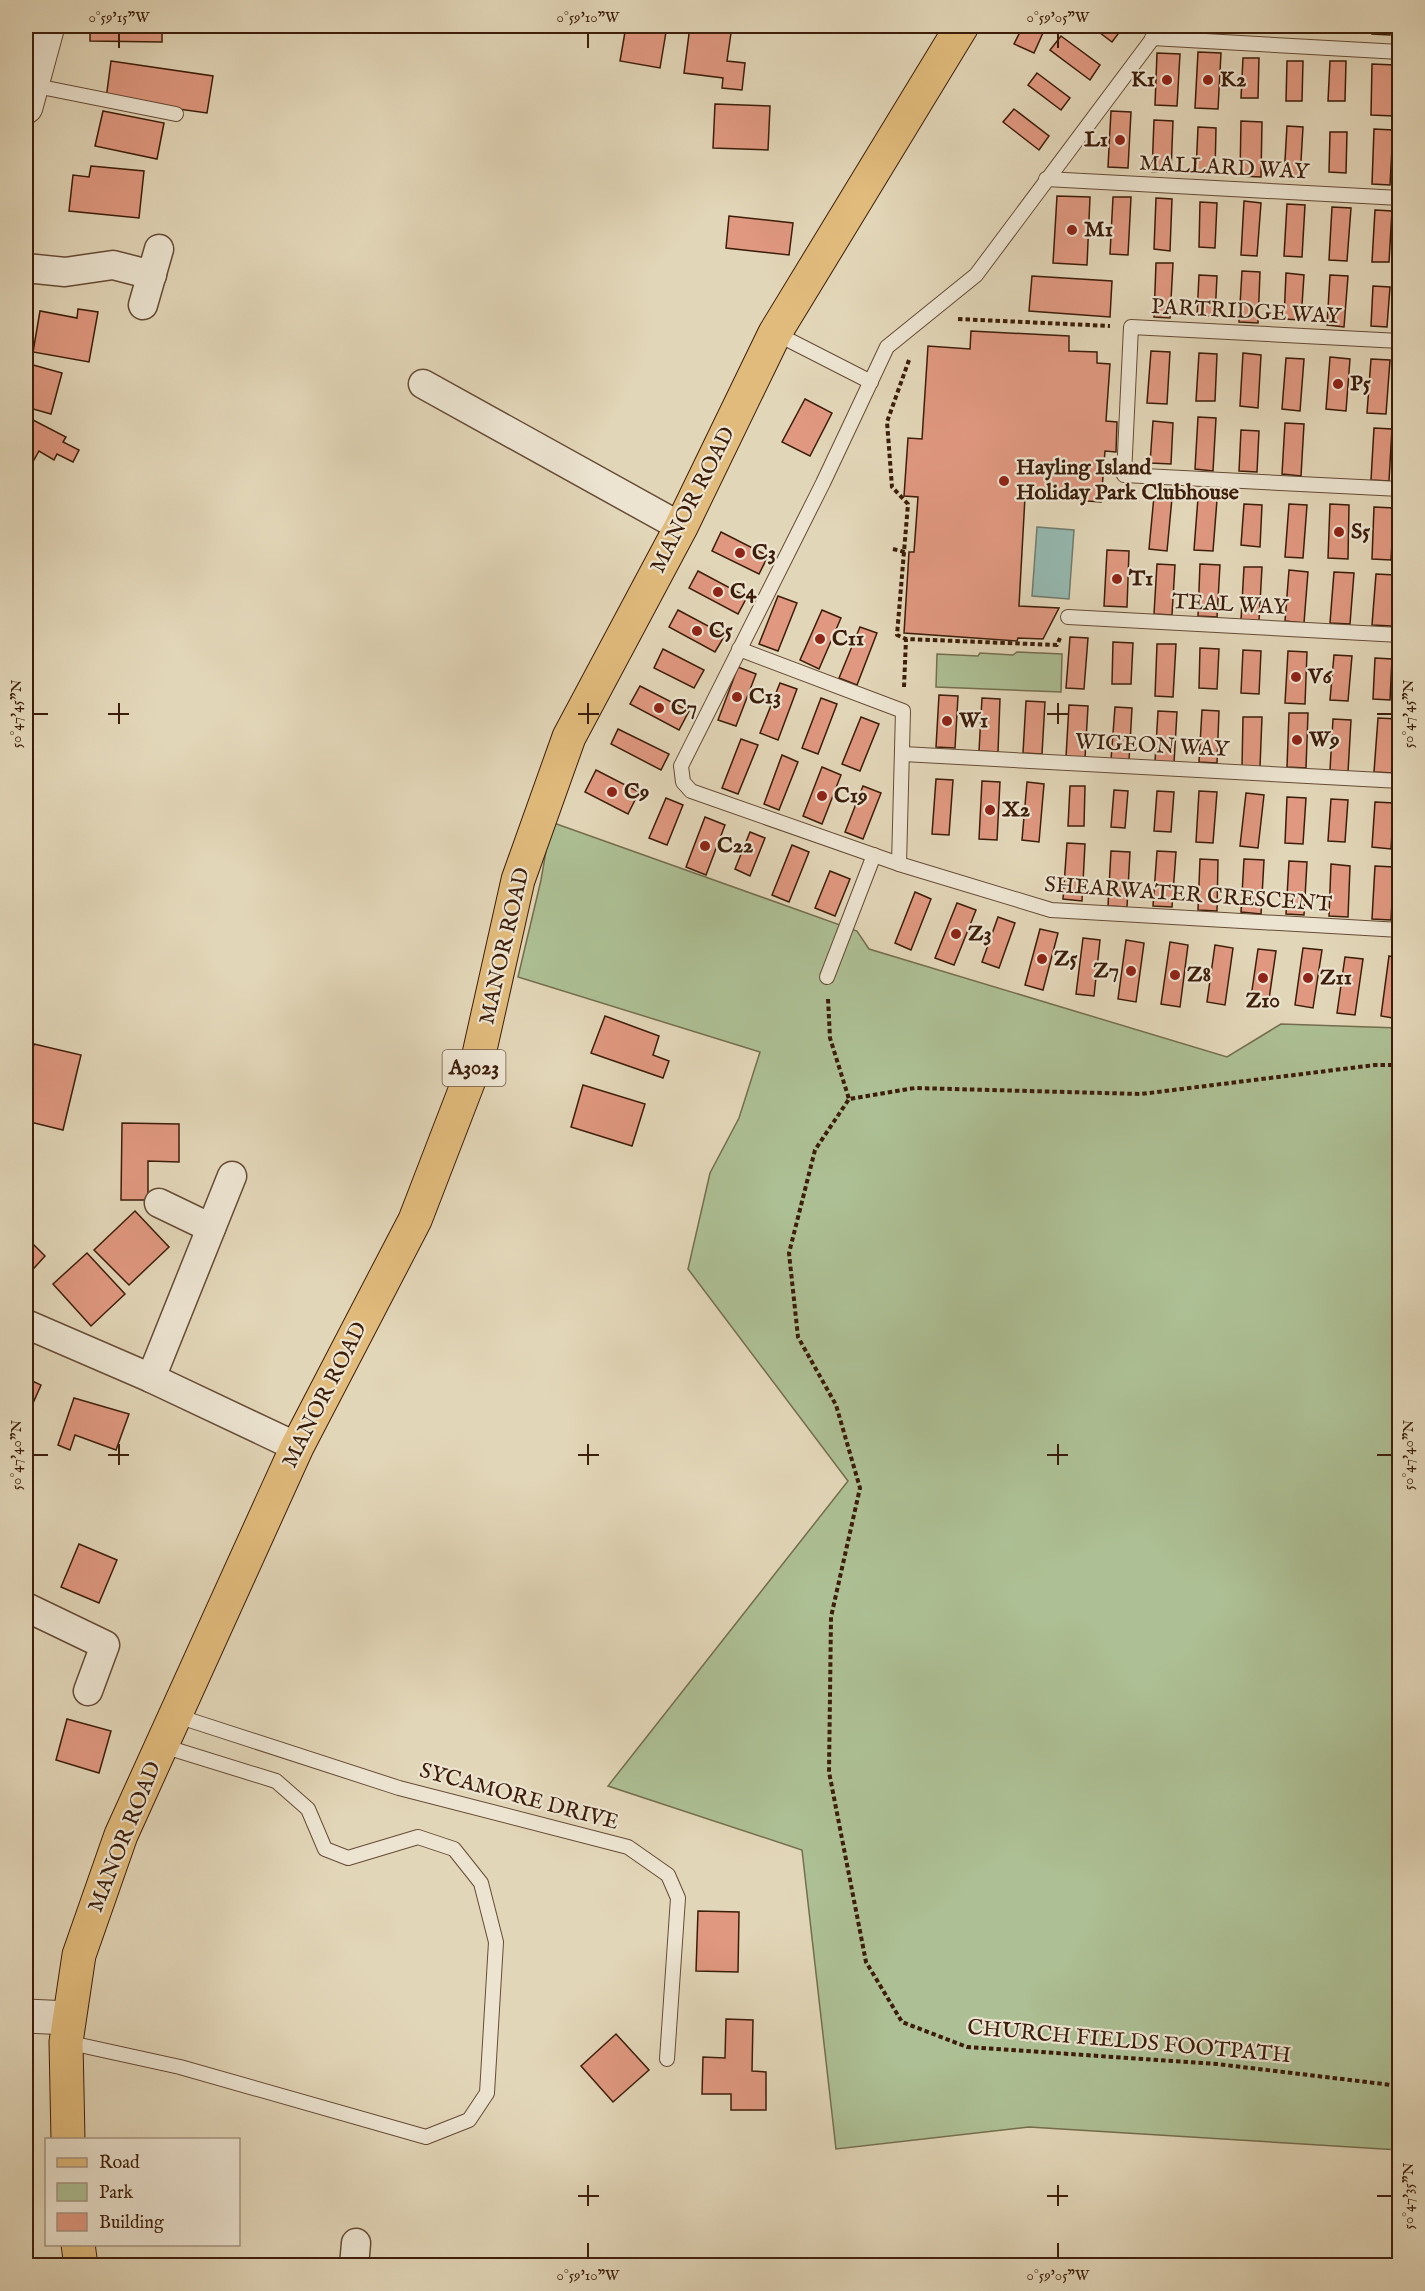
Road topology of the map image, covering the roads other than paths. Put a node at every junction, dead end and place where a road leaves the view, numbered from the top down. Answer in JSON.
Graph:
{"nodes":[{"id":1,"x":48,"y":26,"type":"edge"},
{"id":2,"x":1162,"y":26,"type":"edge"},
{"id":3,"x":951,"y":29,"type":"edge"},
{"id":4,"x":1152,"y":38,"type":"junction"},
{"id":5,"x":1400,"y":52,"type":"edge"},
{"id":6,"x":28,"y":96,"type":"edge"},
{"id":7,"x":176,"y":114,"type":"dead end"},
{"id":8,"x":1046,"y":179,"type":"junction"},
{"id":9,"x":1400,"y":198,"type":"edge"},
{"id":10,"x":26,"y":268,"type":"edge"},
{"id":11,"x":143,"y":305,"type":"dead end"},
{"id":12,"x":775,"y":333,"type":"junction"},
{"id":13,"x":1400,"y":341,"type":"edge"},
{"id":14,"x":871,"y":382,"type":"junction"},
{"id":15,"x":423,"y":384,"type":"dead end"},
{"id":16,"x":1400,"y":489,"type":"edge"},
{"id":17,"x":681,"y":527,"type":"junction"},
{"id":18,"x":1068,"y":618,"type":"road end"},
{"id":19,"x":1400,"y":635,"type":"edge"},
{"id":20,"x":739,"y":649,"type":"junction"},
{"id":21,"x":903,"y":753,"type":"junction"},
{"id":22,"x":1400,"y":781,"type":"edge"},
{"id":23,"x":874,"y":855,"type":"junction"},
{"id":24,"x":899,"y":864,"type":"junction"},
{"id":25,"x":1400,"y":930,"type":"edge"},
{"id":26,"x":827,"y":977,"type":"road end"},
{"id":27,"x":232,"y":1176,"type":"dead end"},
{"id":28,"x":159,"y":1203,"type":"dead end"},
{"id":29,"x":211,"y":1228,"type":"junction"},
{"id":30,"x":26,"y":1324,"type":"edge"},
{"id":31,"x":150,"y":1378,"type":"junction"},
{"id":32,"x":297,"y":1447,"type":"junction"},
{"id":33,"x":26,"y":1607,"type":"edge"},
{"id":34,"x":88,"y":1691,"type":"dead end"},
{"id":35,"x":177,"y":1716,"type":"junction"},
{"id":36,"x":163,"y":1746,"type":"junction"},
{"id":37,"x":26,"y":2016,"type":"edge"},
{"id":38,"x":68,"y":2030,"type":"junction"},
{"id":39,"x":667,"y":2059,"type":"dead end"},
{"id":40,"x":68,"y":2138,"type":"edge"},
{"id":41,"x":78,"y":2246,"type":"edge"},
{"id":42,"x":81,"y":2265,"type":"edge"}],
"edges":[{"from":1,"to":6,"type":"street"},
{"from":2,"to":4,"type":"lane"},
{"from":3,"to":12,"type":"main road","name":"MANOR ROAD","number":"A3023"},
{"from":4,"to":5,"type":"lane"},
{"from":4,"to":8,"type":"lane"},
{"from":6,"to":7,"type":"lane"},
{"from":8,"to":9,"type":"lane","name":"MALLARD WAY"},
{"from":8,"to":14,"type":"lane","name":"SHEARWATER CRESCENT"},
{"from":10,"to":11,"type":"street"},
{"from":12,"to":14,"type":"lane"},
{"from":12,"to":17,"type":"main road","name":"MANOR ROAD","number":"A3023"},
{"from":13,"to":16,"type":"lane","name":"PARTRIDGE WAY"},
{"from":14,"to":20,"type":"lane","name":"SHEARWATER CRESCENT"},
{"from":15,"to":17,"type":"street"},
{"from":17,"to":32,"type":"main road","name":"MANOR ROAD","number":"A3023"},
{"from":18,"to":19,"type":"lane","name":"TEAL WAY"},
{"from":20,"to":21,"type":"lane"},
{"from":20,"to":23,"type":"lane","name":"SHEARWATER CRESCENT"},
{"from":21,"to":22,"type":"lane","name":"WIGEON WAY"},
{"from":21,"to":24,"type":"lane"},
{"from":23,"to":24,"type":"lane","name":"SHEARWATER CRESCENT"},
{"from":23,"to":26,"type":"lane"},
{"from":24,"to":25,"type":"lane","name":"SHEARWATER CRESCENT"},
{"from":27,"to":29,"type":"street"},
{"from":28,"to":29,"type":"street"},
{"from":29,"to":31,"type":"street"},
{"from":30,"to":31,"type":"street"},
{"from":31,"to":32,"type":"street"},
{"from":32,"to":35,"type":"main road","name":"MANOR ROAD","number":"A3023"},
{"from":33,"to":34,"type":"street"},
{"from":35,"to":36,"type":"main road","name":"MANOR ROAD","number":"A3023"},
{"from":35,"to":39,"type":"lane","name":"SYCAMORE DRIVE"},
{"from":36,"to":38,"type":"main road","name":"MANOR ROAD","number":"A3023"},
{"from":36,"to":38,"type":"lane"},
{"from":37,"to":38,"type":"street"},
{"from":38,"to":40,"type":"main road","name":"MANOR ROAD","number":"A3023"},
{"from":41,"to":42,"type":"main road"}]}
